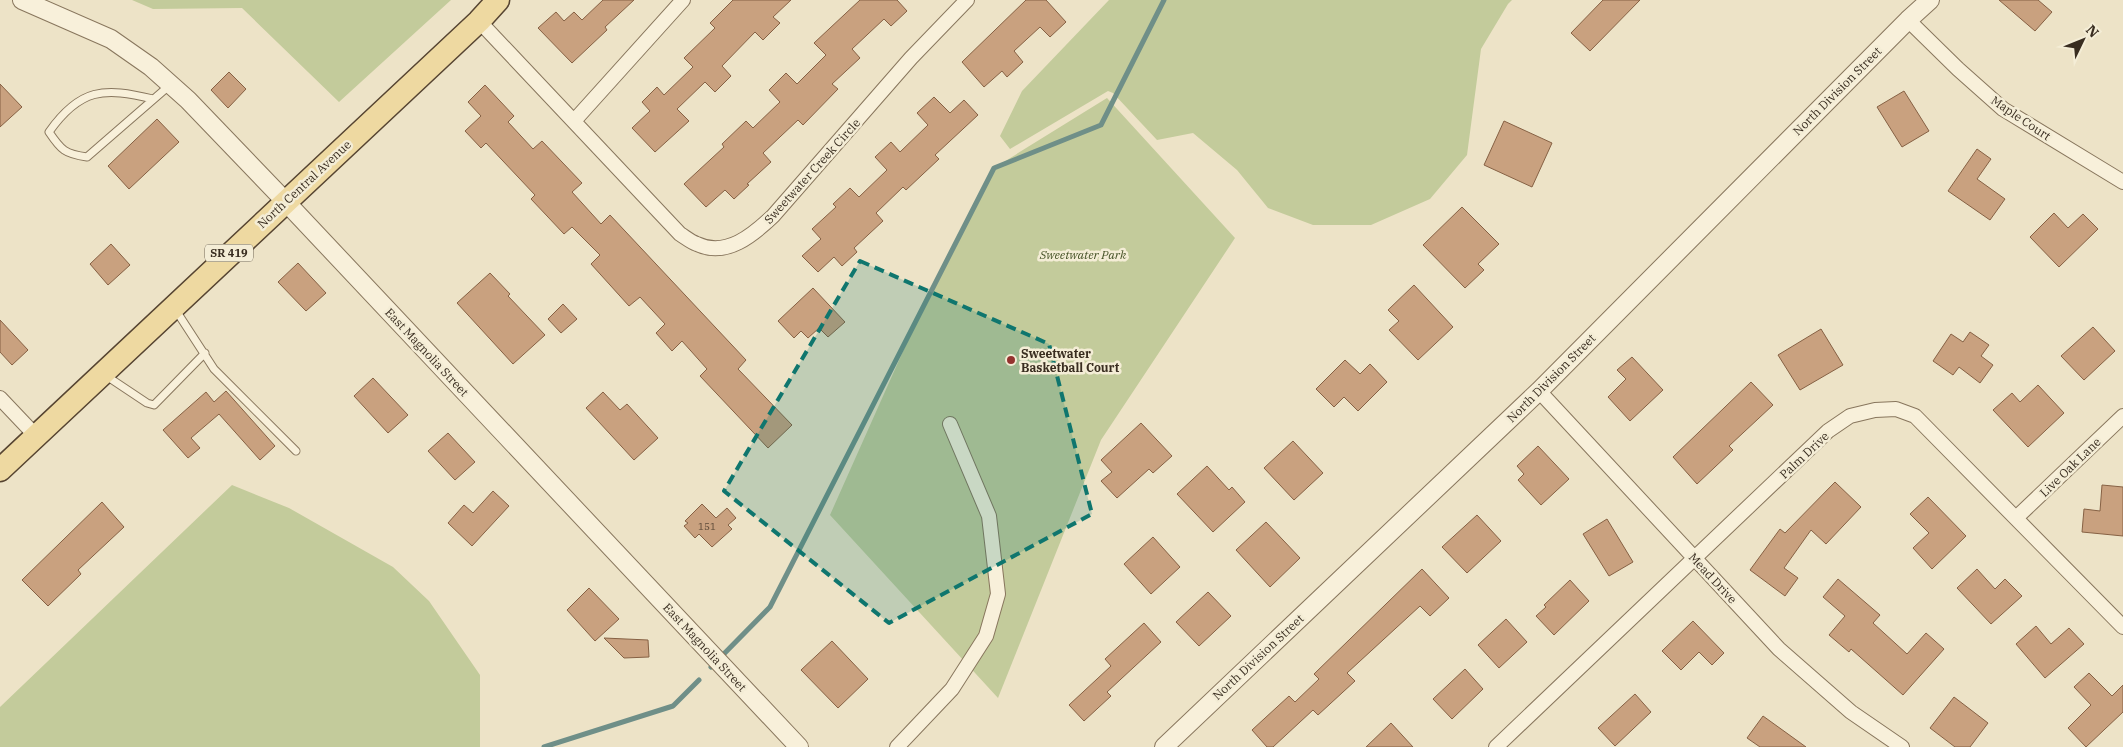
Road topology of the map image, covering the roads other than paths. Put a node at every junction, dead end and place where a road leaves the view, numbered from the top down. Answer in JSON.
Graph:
{"nodes":[{"id":1,"x":22,"y":0,"type":"edge"},
{"id":2,"x":498,"y":0,"type":"edge"},
{"id":3,"x":683,"y":0,"type":"edge"},
{"id":4,"x":967,"y":0,"type":"edge"},
{"id":5,"x":1930,"y":0,"type":"edge"},
{"id":6,"x":1908,"y":20,"type":"junction"},
{"id":7,"x":479,"y":21,"type":"junction"},
{"id":8,"x":170,"y":84,"type":"junction"},
{"id":9,"x":153,"y":99,"type":"junction"},
{"id":10,"x":574,"y":121,"type":"junction"},
{"id":11,"x":2123,"y":182,"type":"edge"},
{"id":12,"x":286,"y":200,"type":"junction"},
{"id":13,"x":173,"y":306,"type":"junction"},
{"id":14,"x":204,"y":353,"type":"junction"},
{"id":15,"x":103,"y":373,"type":"junction"},
{"id":16,"x":1539,"y":391,"type":"junction"},
{"id":17,"x":0,"y":398,"type":"edge"},
{"id":18,"x":2123,"y":416,"type":"edge"},
{"id":19,"x":950,"y":424,"type":"dead end"},
{"id":20,"x":36,"y":436,"type":"junction"},
{"id":21,"x":296,"y":452,"type":"dead end"},
{"id":22,"x":0,"y":470,"type":"edge"},
{"id":23,"x":2016,"y":518,"type":"junction"},
{"id":24,"x":1695,"y":559,"type":"junction"},
{"id":25,"x":2123,"y":628,"type":"edge"},
{"id":26,"x":799,"y":747,"type":"edge"},
{"id":27,"x":897,"y":747,"type":"edge"},
{"id":28,"x":1164,"y":747,"type":"edge"},
{"id":29,"x":1496,"y":747,"type":"edge"},
{"id":30,"x":1902,"y":747,"type":"edge"}],
"edges":[{"from":1,"to":8,"type":"street","name":"East Magnolia Street"},
{"from":2,"to":7,"type":"main road","name":"North Central Avenue","number":"SR 419"},
{"from":3,"to":10,"type":"street"},
{"from":4,"to":10,"type":"street","name":"Sweetwater Creek Circle"},
{"from":5,"to":6,"type":"street","name":"North Division Street"},
{"from":6,"to":11,"type":"street","name":"Maple Court"},
{"from":6,"to":16,"type":"street","name":"North Division Street"},
{"from":7,"to":10,"type":"street","name":"Sweetwater Creek Circle"},
{"from":7,"to":12,"type":"main road","name":"North Central Avenue","number":"SR 419"},
{"from":8,"to":9,"type":"lane"},
{"from":8,"to":12,"type":"street","name":"East Magnolia Street"},
{"from":9,"to":9,"type":"lane"},
{"from":12,"to":13,"type":"main road","name":"North Central Avenue","number":"SR 419"},
{"from":12,"to":26,"type":"street","name":"East Magnolia Street"},
{"from":13,"to":14,"type":"lane"},
{"from":13,"to":15,"type":"main road","name":"North Central Avenue","number":"SR 419"},
{"from":14,"to":15,"type":"lane"},
{"from":14,"to":21,"type":"lane"},
{"from":15,"to":20,"type":"main road","name":"North Central Avenue","number":"SR 419"},
{"from":16,"to":24,"type":"street","name":"Mead Drive"},
{"from":16,"to":28,"type":"street","name":"North Division Street"},
{"from":17,"to":20,"type":"street"},
{"from":18,"to":23,"type":"street","name":"Live Oak Lane"},
{"from":19,"to":27,"type":"street"},
{"from":20,"to":22,"type":"main road","name":"North Central Avenue","number":"SR 419"},
{"from":23,"to":24,"type":"street","name":"Palm Drive"},
{"from":23,"to":25,"type":"street","name":"Palm Drive"},
{"from":24,"to":29,"type":"street","name":"Palm Drive"},
{"from":24,"to":30,"type":"street","name":"Mead Drive"}]}
